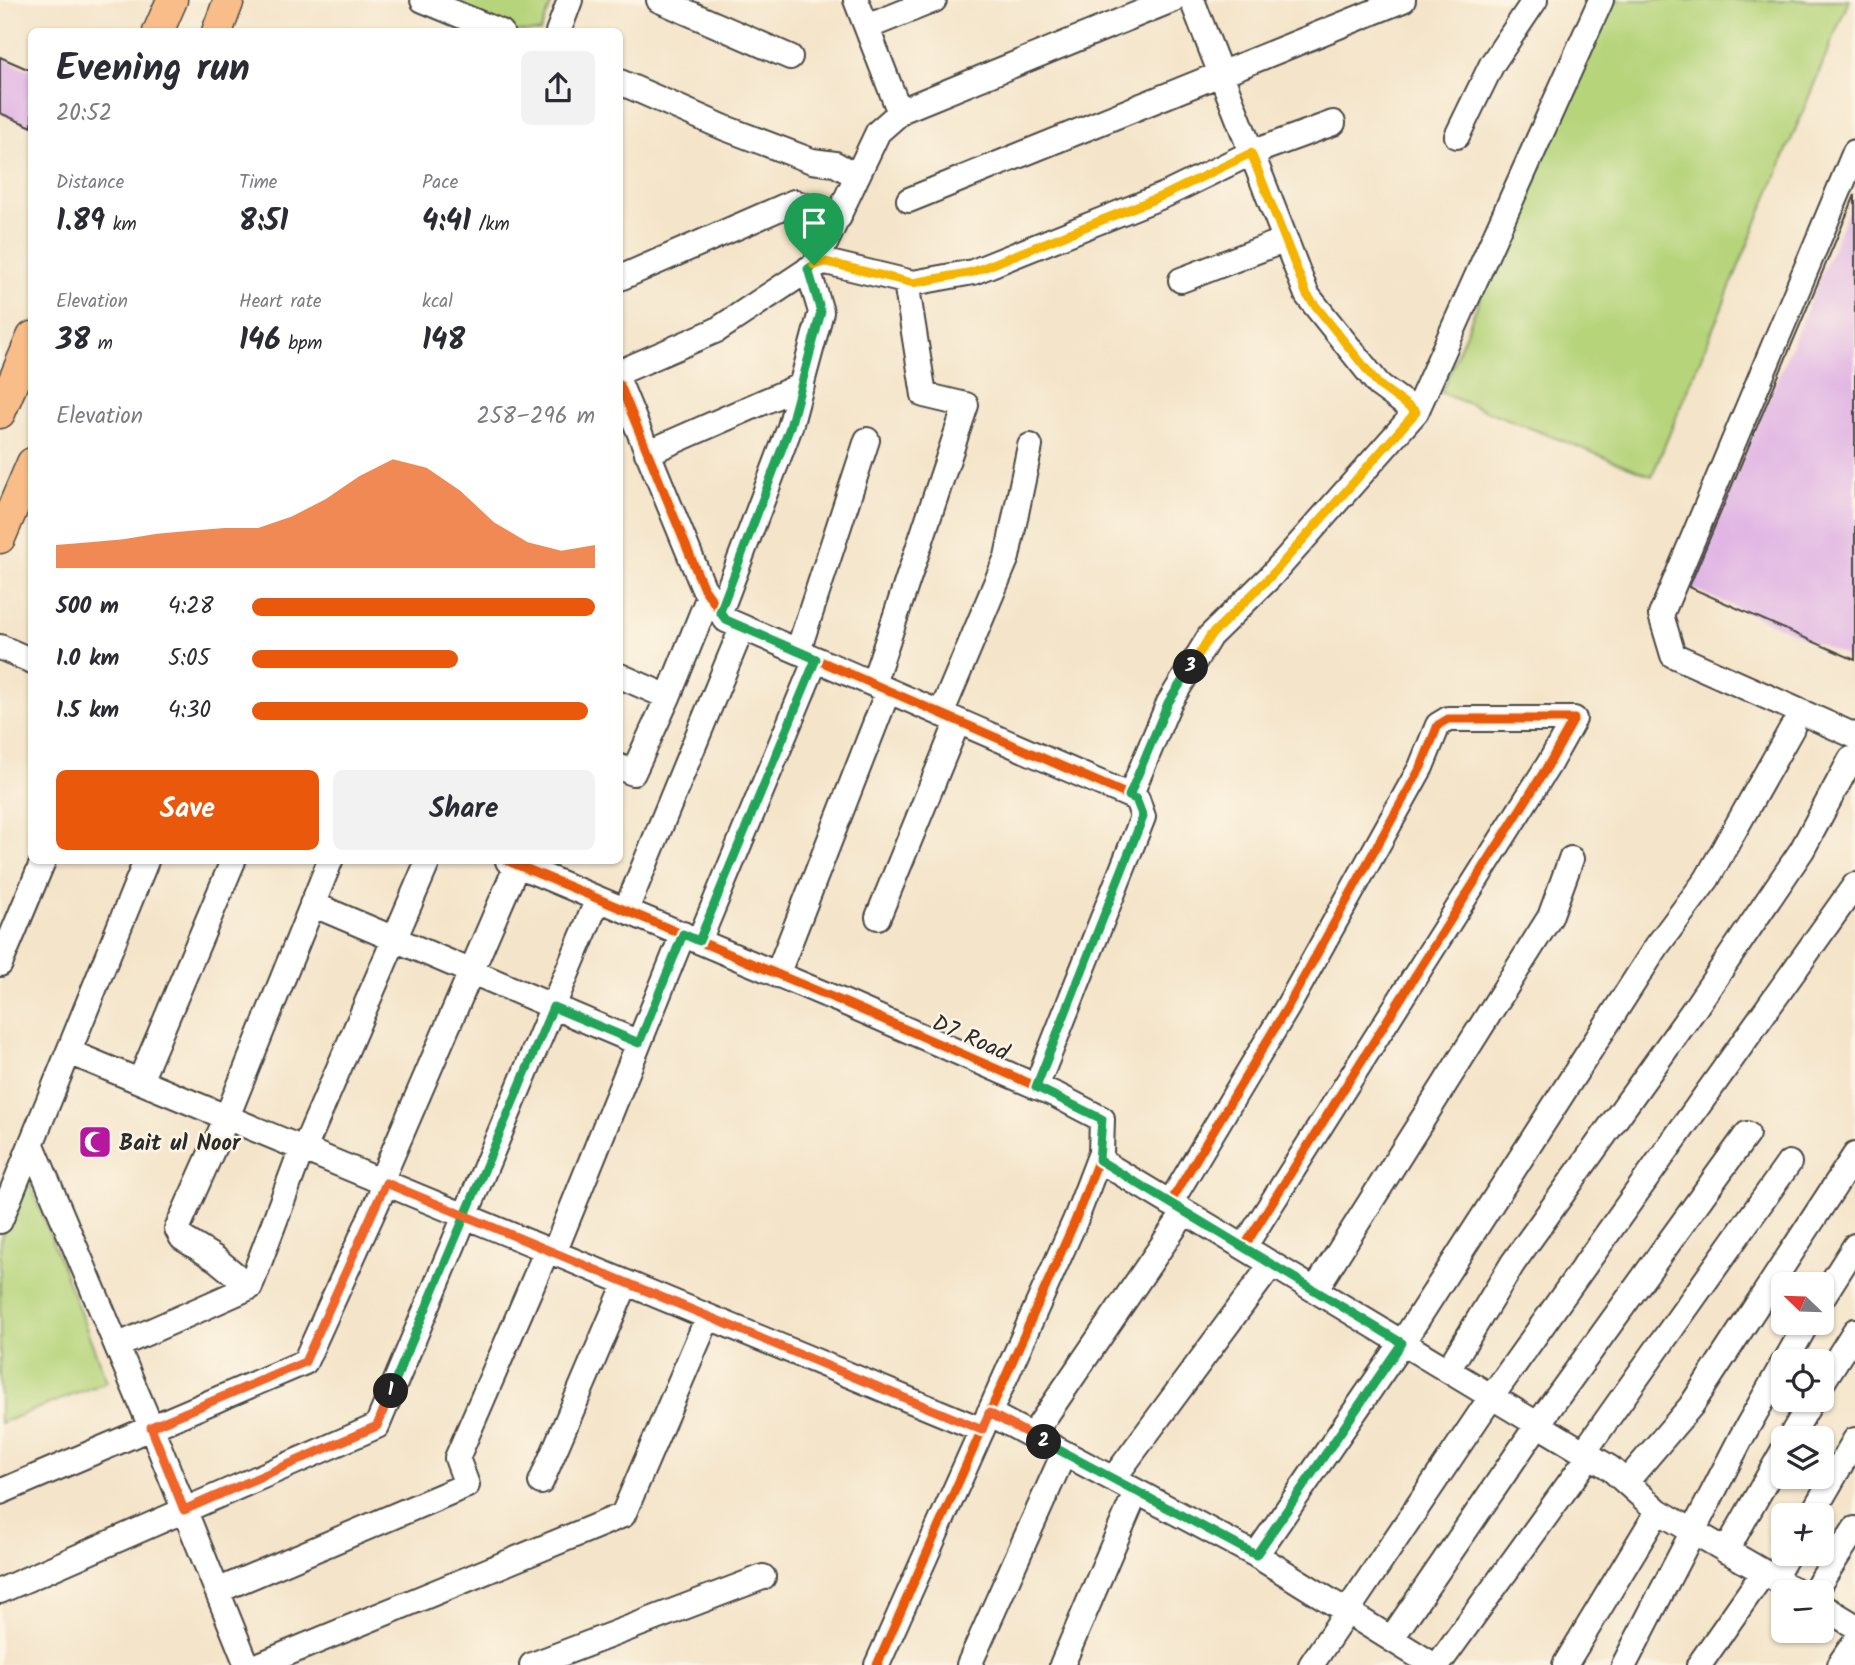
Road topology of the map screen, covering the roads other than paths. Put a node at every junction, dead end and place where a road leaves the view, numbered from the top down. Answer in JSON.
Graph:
{"nodes":[{"id":1,"x":172,"y":0,"type":"edge"},
{"id":2,"x":229,"y":0,"type":"edge"},
{"id":3,"x":423,"y":0,"type":"edge"},
{"id":4,"x":570,"y":0,"type":"edge"},
{"id":5,"x":659,"y":0,"type":"edge"},
{"id":6,"x":856,"y":0,"type":"edge"},
{"id":7,"x":934,"y":0,"type":"edge"},
{"id":8,"x":1172,"y":0,"type":"edge"},
{"id":9,"x":1192,"y":0,"type":"edge"},
{"id":10,"x":1403,"y":0,"type":"edge"},
{"id":11,"x":1535,"y":0,"type":"edge"},
{"id":12,"x":1601,"y":0,"type":"edge"},
{"id":13,"x":867,"y":27,"type":"junction"},
{"id":14,"x":160,"y":28,"type":"edge"},
{"id":15,"x":218,"y":28,"type":"edge"},
{"id":16,"x":491,"y":28,"type":"edge"},
{"id":17,"x":560,"y":28,"type":"edge"},
{"id":18,"x":790,"y":57,"type":"dead end"},
{"id":19,"x":1220,"y":74,"type":"junction"},
{"id":20,"x":623,"y":83,"type":"edge"},
{"id":21,"x":900,"y":113,"type":"junction"},
{"id":22,"x":1333,"y":123,"type":"dead end"},
{"id":23,"x":1457,"y":136,"type":"dead end"},
{"id":24,"x":1855,"y":152,"type":"edge"},
{"id":25,"x":1251,"y":153,"type":"junction"},
{"id":26,"x":857,"y":176,"type":"junction"},
{"id":27,"x":908,"y":200,"type":"dead end"},
{"id":28,"x":839,"y":217,"type":"junction"},
{"id":29,"x":1286,"y":240,"type":"junction"},
{"id":30,"x":811,"y":267,"type":"junction"},
{"id":31,"x":623,"y":277,"type":"edge"},
{"id":32,"x":1181,"y":280,"type":"dead end"},
{"id":33,"x":906,"y":282,"type":"junction"},
{"id":34,"x":28,"y":346,"type":"edge"},
{"id":35,"x":623,"y":371,"type":"edge"},
{"id":36,"x":802,"y":385,"type":"junction"},
{"id":37,"x":623,"y":393,"type":"edge"},
{"id":38,"x":1416,"y":412,"type":"junction"},
{"id":39,"x":0,"y":413,"type":"edge"},
{"id":40,"x":867,"y":440,"type":"dead end"},
{"id":41,"x":1030,"y":446,"type":"dead end"},
{"id":42,"x":647,"y":453,"type":"junction"},
{"id":43,"x":28,"y":472,"type":"edge"},
{"id":44,"x":0,"y":538,"type":"edge"},
{"id":45,"x":715,"y":604,"type":"junction"},
{"id":46,"x":743,"y":628,"type":"junction"},
{"id":47,"x":0,"y":648,"type":"edge"},
{"id":48,"x":807,"y":655,"type":"junction"},
{"id":49,"x":28,"y":659,"type":"edge"},
{"id":50,"x":623,"y":677,"type":"edge"},
{"id":51,"x":881,"y":688,"type":"junction"},
{"id":52,"x":668,"y":697,"type":"junction"},
{"id":53,"x":949,"y":718,"type":"junction"},
{"id":54,"x":1792,"y":728,"type":"dead end"},
{"id":55,"x":1853,"y":747,"type":"edge"},
{"id":56,"x":623,"y":768,"type":"edge"},
{"id":57,"x":1129,"y":796,"type":"junction"},
{"id":58,"x":1571,"y":859,"type":"dead end"},
{"id":59,"x":42,"y":864,"type":"edge"},
{"id":60,"x":145,"y":864,"type":"edge"},
{"id":61,"x":232,"y":864,"type":"edge"},
{"id":62,"x":329,"y":864,"type":"edge"},
{"id":63,"x":427,"y":864,"type":"edge"},
{"id":64,"x":512,"y":864,"type":"edge"},
{"id":65,"x":514,"y":864,"type":"edge"},
{"id":66,"x":1855,"y":885,"type":"edge"},
{"id":67,"x":598,"y":899,"type":"junction"},
{"id":68,"x":312,"y":904,"type":"junction"},
{"id":69,"x":626,"y":910,"type":"junction"},
{"id":70,"x":878,"y":917,"type":"dead end"},
{"id":71,"x":395,"y":938,"type":"junction"},
{"id":72,"x":691,"y":938,"type":"junction"},
{"id":73,"x":0,"y":964,"type":"edge"},
{"id":74,"x":471,"y":971,"type":"junction"},
{"id":75,"x":777,"y":975,"type":"junction"},
{"id":76,"x":553,"y":1007,"type":"junction"},
{"id":77,"x":639,"y":1043,"type":"junction"},
{"id":78,"x":69,"y":1052,"type":"junction"},
{"id":79,"x":140,"y":1081,"type":"junction"},
{"id":80,"x":1036,"y":1087,"type":"junction"},
{"id":81,"x":227,"y":1117,"type":"junction"},
{"id":82,"x":1747,"y":1134,"type":"dead end"},
{"id":83,"x":32,"y":1145,"type":"junction"},
{"id":84,"x":303,"y":1149,"type":"junction"},
{"id":85,"x":1855,"y":1155,"type":"edge"},
{"id":86,"x":1099,"y":1160,"type":"junction"},
{"id":87,"x":1788,"y":1163,"type":"dead end"},
{"id":88,"x":383,"y":1182,"type":"junction"},
{"id":89,"x":1177,"y":1207,"type":"junction"},
{"id":90,"x":464,"y":1216,"type":"junction"},
{"id":91,"x":0,"y":1221,"type":"edge"},
{"id":92,"x":1855,"y":1246,"type":"edge"},
{"id":93,"x":1244,"y":1247,"type":"junction"},
{"id":94,"x":550,"y":1251,"type":"junction"},
{"id":95,"x":1272,"y":1264,"type":"junction"},
{"id":96,"x":1834,"y":1279,"type":"edge"},
{"id":97,"x":626,"y":1283,"type":"junction"},
{"id":98,"x":250,"y":1287,"type":"junction"},
{"id":99,"x":1315,"y":1290,"type":"junction"},
{"id":100,"x":708,"y":1317,"type":"junction"},
{"id":101,"x":1855,"y":1331,"type":"edge"},
{"id":102,"x":1402,"y":1343,"type":"junction"},
{"id":103,"x":117,"y":1346,"type":"junction"},
{"id":104,"x":1834,"y":1365,"type":"edge"},
{"id":105,"x":1448,"y":1370,"type":"junction"},
{"id":106,"x":1771,"y":1386,"type":"edge"},
{"id":107,"x":1492,"y":1396,"type":"junction"},
{"id":108,"x":985,"y":1422,"type":"junction"},
{"id":109,"x":1538,"y":1424,"type":"junction"},
{"id":110,"x":151,"y":1427,"type":"junction"},
{"id":111,"x":1032,"y":1436,"type":"junction"},
{"id":112,"x":1855,"y":1440,"type":"edge"},
{"id":113,"x":1064,"y":1453,"type":"junction"},
{"id":114,"x":1587,"y":1454,"type":"junction"},
{"id":115,"x":1771,"y":1472,"type":"edge"},
{"id":116,"x":1113,"y":1479,"type":"junction"},
{"id":117,"x":541,"y":1482,"type":"dead end"},
{"id":118,"x":1626,"y":1482,"type":"junction"},
{"id":119,"x":0,"y":1492,"type":"edge"},
{"id":120,"x":1136,"y":1492,"type":"junction"},
{"id":121,"x":1819,"y":1503,"type":"edge"},
{"id":122,"x":184,"y":1510,"type":"junction"},
{"id":123,"x":1658,"y":1511,"type":"junction"},
{"id":124,"x":1855,"y":1529,"type":"edge"},
{"id":125,"x":1695,"y":1532,"type":"junction"},
{"id":126,"x":1726,"y":1551,"type":"junction"},
{"id":127,"x":1256,"y":1555,"type":"junction"},
{"id":128,"x":1777,"y":1566,"type":"edge"},
{"id":129,"x":1769,"y":1575,"type":"junction"},
{"id":130,"x":763,"y":1577,"type":"dead end"},
{"id":131,"x":1778,"y":1580,"type":"edge"},
{"id":132,"x":1822,"y":1580,"type":"edge"},
{"id":133,"x":0,"y":1591,"type":"edge"},
{"id":134,"x":217,"y":1591,"type":"junction"},
{"id":135,"x":1346,"y":1611,"type":"junction"},
{"id":136,"x":1834,"y":1613,"type":"edge"},
{"id":137,"x":1855,"y":1626,"type":"edge"},
{"id":138,"x":1391,"y":1639,"type":"junction"},
{"id":139,"x":1855,"y":1642,"type":"edge"},
{"id":140,"x":247,"y":1665,"type":"edge"},
{"id":141,"x":259,"y":1665,"type":"edge"},
{"id":142,"x":531,"y":1665,"type":"edge"},
{"id":143,"x":877,"y":1665,"type":"edge"},
{"id":144,"x":969,"y":1665,"type":"edge"},
{"id":145,"x":1062,"y":1665,"type":"edge"},
{"id":146,"x":1311,"y":1665,"type":"edge"},
{"id":147,"x":1435,"y":1665,"type":"edge"},
{"id":148,"x":1565,"y":1665,"type":"edge"},
{"id":149,"x":1624,"y":1665,"type":"edge"},
{"id":150,"x":1699,"y":1665,"type":"edge"},
{"id":151,"x":1839,"y":1665,"type":"edge"}],
"edges":[{"from":1,"to":14,"type":"main road"},
{"from":2,"to":15,"type":"main road"},
{"from":3,"to":16,"type":"street"},
{"from":4,"to":17,"type":"street"},
{"from":5,"to":18,"type":"street"},
{"from":6,"to":13,"type":"street"},
{"from":7,"to":13,"type":"street"},
{"from":8,"to":21,"type":"street"},
{"from":9,"to":19,"type":"street"},
{"from":10,"to":19,"type":"street"},
{"from":11,"to":23,"type":"street"},
{"from":12,"to":38,"type":"street"},
{"from":13,"to":21,"type":"street"},
{"from":19,"to":25,"type":"street"},
{"from":19,"to":27,"type":"street"},
{"from":20,"to":26,"type":"street"},
{"from":21,"to":26,"type":"street"},
{"from":22,"to":25,"type":"street"},
{"from":24,"to":55,"type":"street"},
{"from":25,"to":29,"type":"street"},
{"from":25,"to":33,"type":"street"},
{"from":26,"to":28,"type":"street"},
{"from":28,"to":30,"type":"street"},
{"from":28,"to":31,"type":"street"},
{"from":29,"to":32,"type":"street"},
{"from":29,"to":38,"type":"street"},
{"from":30,"to":33,"type":"street"},
{"from":30,"to":35,"type":"street"},
{"from":30,"to":36,"type":"street"},
{"from":33,"to":51,"type":"street"},
{"from":34,"to":39,"type":"main road"},
{"from":36,"to":42,"type":"street"},
{"from":36,"to":45,"type":"street"},
{"from":37,"to":42,"type":"street"},
{"from":38,"to":57,"type":"street"},
{"from":40,"to":48,"type":"street"},
{"from":41,"to":53,"type":"street"},
{"from":42,"to":45,"type":"street"},
{"from":43,"to":44,"type":"main road"},
{"from":45,"to":46,"type":"street"},
{"from":45,"to":52,"type":"street"},
{"from":46,"to":48,"type":"street"},
{"from":46,"to":69,"type":"street"},
{"from":47,"to":49,"type":"street"},
{"from":48,"to":51,"type":"street"},
{"from":48,"to":72,"type":"street"},
{"from":50,"to":52,"type":"street"},
{"from":51,"to":53,"type":"street"},
{"from":51,"to":75,"type":"street"},
{"from":52,"to":56,"type":"street"},
{"from":53,"to":57,"type":"street"},
{"from":53,"to":70,"type":"street"},
{"from":54,"to":102,"type":"street"},
{"from":55,"to":105,"type":"street"},
{"from":57,"to":80,"type":"street"},
{"from":58,"to":99,"type":"street"},
{"from":59,"to":73,"type":"street"},
{"from":60,"to":78,"type":"street"},
{"from":61,"to":79,"type":"street"},
{"from":62,"to":68,"type":"street"},
{"from":63,"to":71,"type":"street"},
{"from":64,"to":74,"type":"street"},
{"from":65,"to":67,"type":"street","name":"D7 Road"},
{"from":66,"to":107,"type":"street"},
{"from":67,"to":69,"type":"street","name":"D7 Road"},
{"from":67,"to":76,"type":"street"},
{"from":68,"to":71,"type":"street"},
{"from":68,"to":81,"type":"street"},
{"from":69,"to":72,"type":"street","name":"D7 Road"},
{"from":71,"to":74,"type":"street"},
{"from":71,"to":84,"type":"street"},
{"from":72,"to":75,"type":"street","name":"D7 Road"},
{"from":72,"to":77,"type":"street"},
{"from":74,"to":76,"type":"street"},
{"from":74,"to":88,"type":"street"},
{"from":75,"to":80,"type":"street","name":"D7 Road"},
{"from":76,"to":77,"type":"street"},
{"from":76,"to":90,"type":"street"},
{"from":77,"to":94,"type":"street"},
{"from":78,"to":79,"type":"street"},
{"from":78,"to":83,"type":"street"},
{"from":79,"to":81,"type":"street"},
{"from":80,"to":86,"type":"street","name":"D7 Road"},
{"from":81,"to":84,"type":"street"},
{"from":81,"to":98,"type":"street"},
{"from":82,"to":109,"type":"street"},
{"from":83,"to":91,"type":"street"},
{"from":83,"to":103,"type":"street"},
{"from":84,"to":88,"type":"street"},
{"from":84,"to":98,"type":"street"},
{"from":85,"to":118,"type":"street"},
{"from":86,"to":89,"type":"street"},
{"from":86,"to":108,"type":"street","name":"D7 Road"},
{"from":87,"to":114,"type":"street"},
{"from":88,"to":90,"type":"street"},
{"from":88,"to":110,"type":"street"},
{"from":89,"to":93,"type":"street"},
{"from":89,"to":93,"type":"street"},
{"from":89,"to":111,"type":"street"},
{"from":90,"to":94,"type":"street"},
{"from":90,"to":122,"type":"street"},
{"from":92,"to":96,"type":"street"},
{"from":93,"to":95,"type":"street"},
{"from":94,"to":97,"type":"street"},
{"from":94,"to":134,"type":"street"},
{"from":95,"to":99,"type":"street"},
{"from":95,"to":116,"type":"street"},
{"from":97,"to":100,"type":"street"},
{"from":97,"to":117,"type":"street"},
{"from":98,"to":103,"type":"street"},
{"from":99,"to":102,"type":"street"},
{"from":100,"to":108,"type":"street"},
{"from":100,"to":141,"type":"street"},
{"from":101,"to":104,"type":"street"},
{"from":102,"to":105,"type":"street"},
{"from":102,"to":127,"type":"street"},
{"from":103,"to":110,"type":"street"},
{"from":105,"to":107,"type":"street"},
{"from":106,"to":125,"type":"street"},
{"from":107,"to":109,"type":"street"},
{"from":107,"to":135,"type":"street"},
{"from":108,"to":111,"type":"street"},
{"from":108,"to":143,"type":"street","name":"D7 Road"},
{"from":109,"to":114,"type":"street"},
{"from":109,"to":138,"type":"street"},
{"from":110,"to":119,"type":"street"},
{"from":110,"to":122,"type":"street"},
{"from":111,"to":113,"type":"street"},
{"from":112,"to":121,"type":"street"},
{"from":113,"to":116,"type":"street"},
{"from":113,"to":144,"type":"street"},
{"from":114,"to":118,"type":"street"},
{"from":114,"to":147,"type":"street"},
{"from":115,"to":126,"type":"street"},
{"from":116,"to":120,"type":"street"},
{"from":118,"to":123,"type":"street"},
{"from":120,"to":127,"type":"street"},
{"from":120,"to":145,"type":"street"},
{"from":122,"to":133,"type":"street"},
{"from":122,"to":134,"type":"street"},
{"from":123,"to":125,"type":"street"},
{"from":123,"to":148,"type":"street"},
{"from":124,"to":132,"type":"street"},
{"from":125,"to":126,"type":"street"},
{"from":125,"to":149,"type":"street"},
{"from":126,"to":129,"type":"street"},
{"from":127,"to":135,"type":"street"},
{"from":128,"to":129,"type":"street"},
{"from":129,"to":131,"type":"street"},
{"from":129,"to":150,"type":"street"},
{"from":130,"to":142,"type":"street"},
{"from":134,"to":140,"type":"street"},
{"from":135,"to":138,"type":"street"},
{"from":135,"to":146,"type":"street"},
{"from":136,"to":137,"type":"street"},
{"from":138,"to":147,"type":"street"},
{"from":139,"to":151,"type":"street"}]}
